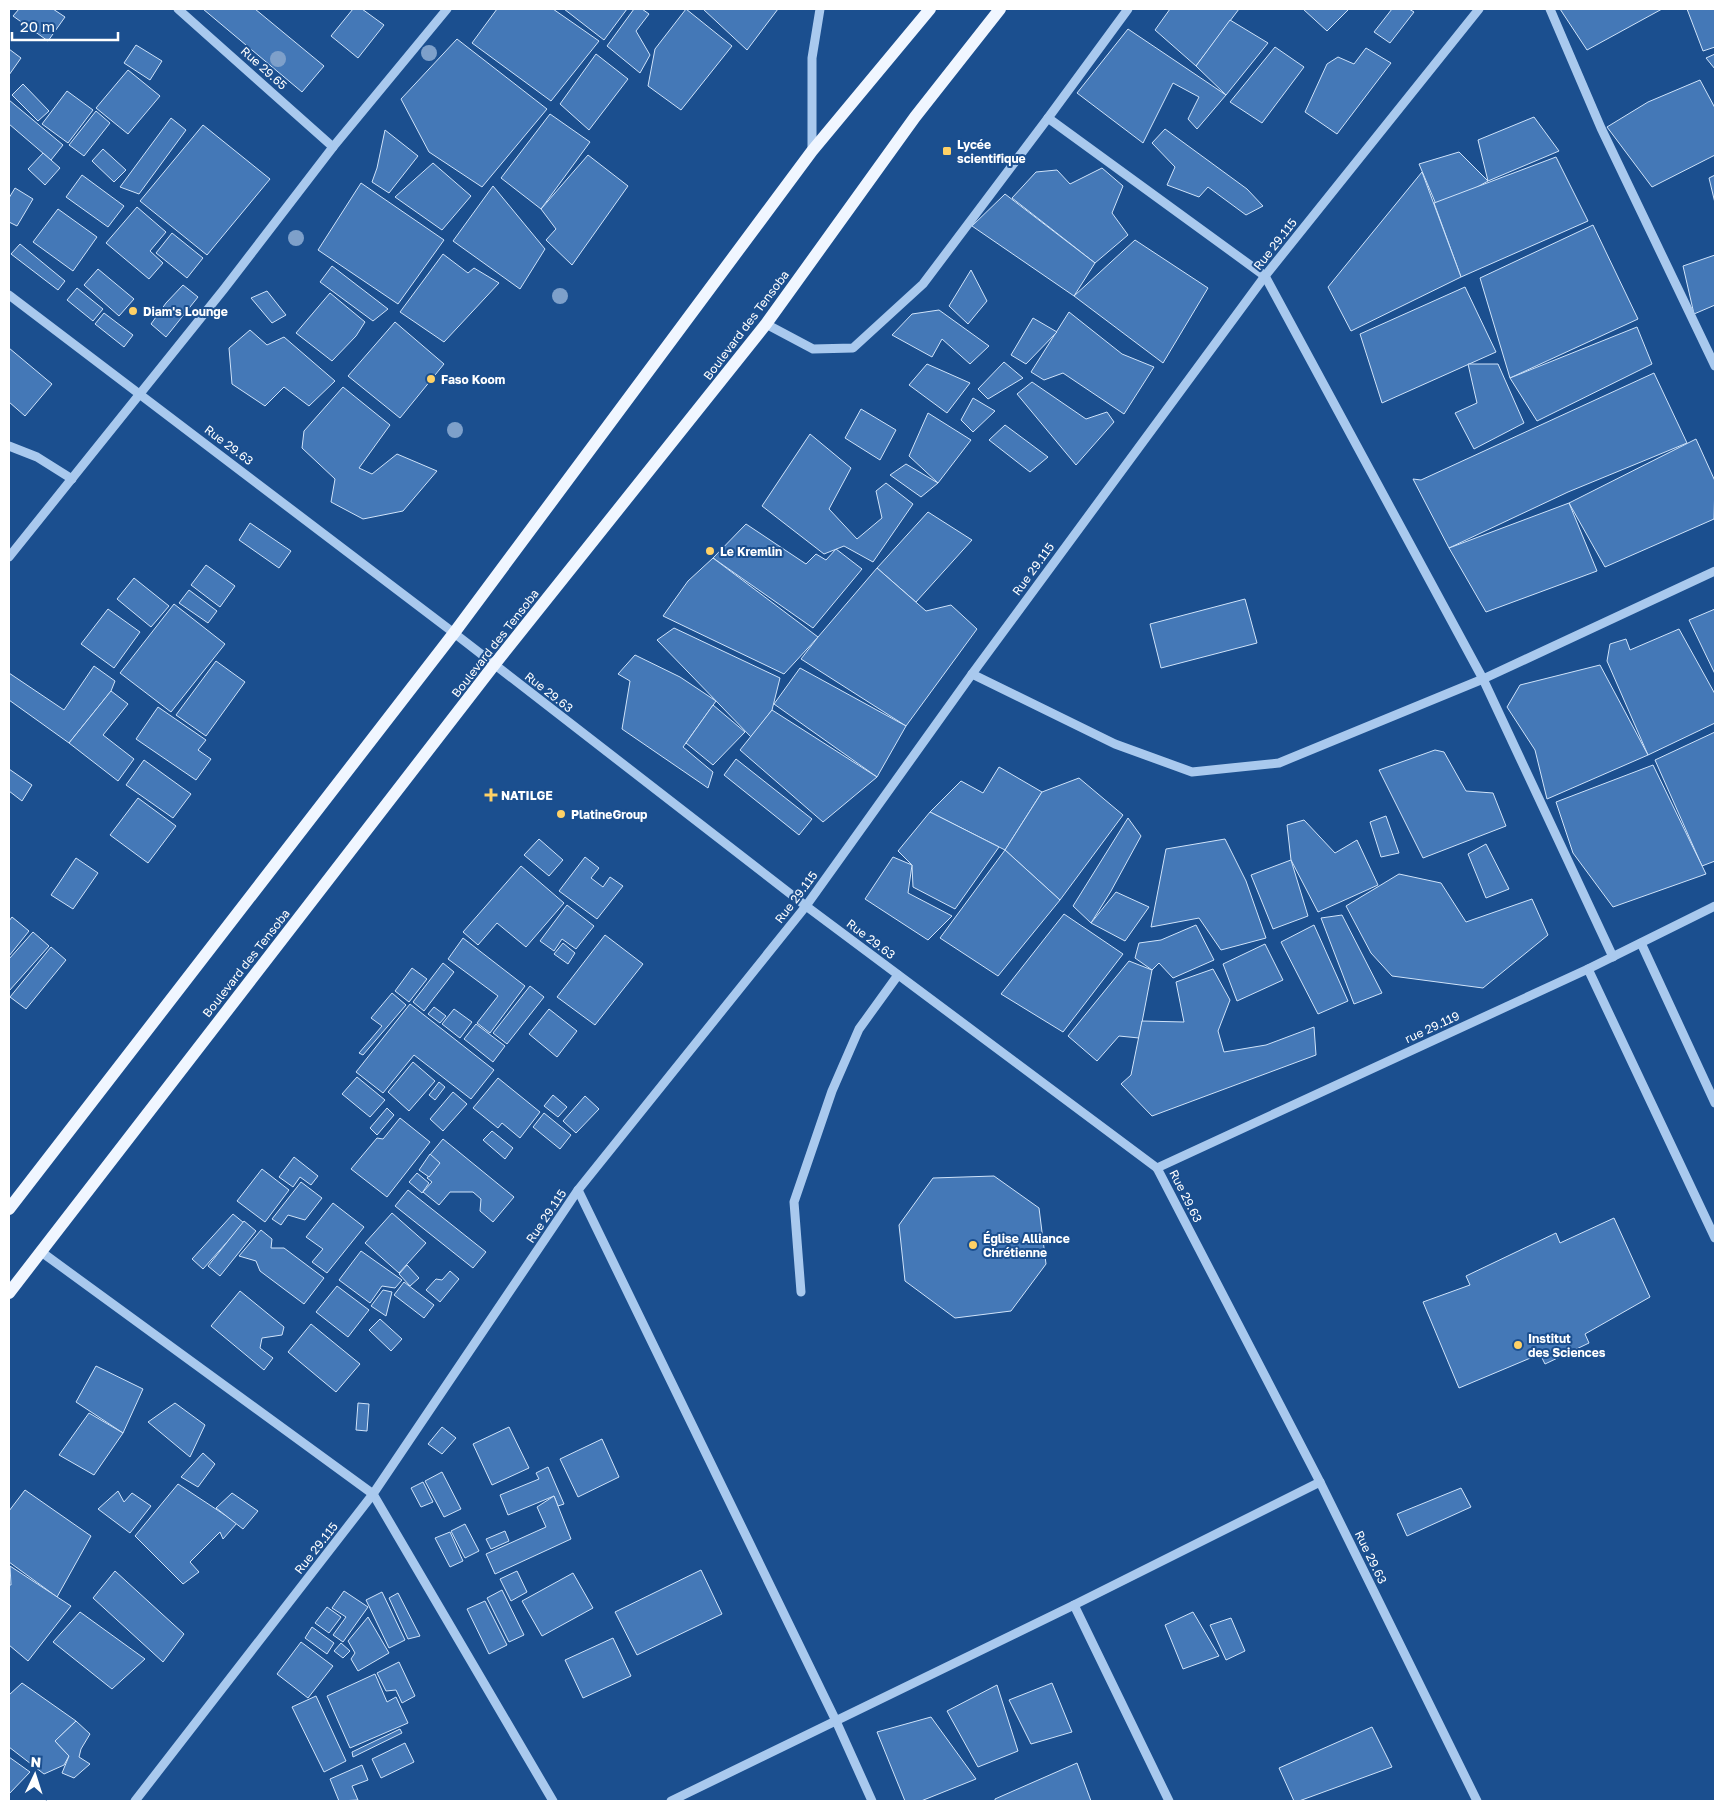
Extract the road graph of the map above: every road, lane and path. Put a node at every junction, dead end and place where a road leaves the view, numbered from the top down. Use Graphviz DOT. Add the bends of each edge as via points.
graph roads {
  1 [pos="178,9"];
  2 [pos="447,9"];
  3 [pos="820,9"];
  4 [pos="930,9"];
  5 [pos="1000,9"];
  6 [pos="1128,9"];
  7 [pos="1479,9"];
  8 [pos="1550,9"];
  9 [pos="1048,118"];
  10 [pos="333,147"];
  11 [pos="812,152"];
  12 [pos="1265,276"];
  13 [pos="9,295"];
  14 [pos="766,324"];
  15 [pos="1715,366"];
  16 [pos="140,393"];
  17 [pos="9,446"];
  18 [pos="72,479"];
  19 [pos="9,557"];
  20 [pos="1715,571"];
  21 [pos="454,633"];
  22 [pos="494,665"];
  23 [pos="972,674"];
  24 [pos="1483,679"];
  25 [pos="806,906"];
  26 [pos="1715,906"];
  27 [pos="1641,943"];
  28 [pos="1613,957"];
  29 [pos="1588,969"];
  30 [pos="898,975"];
  31 [pos="1715,1103"];
  32 [pos="1157,1168"];
  33 [pos="578,1190"];
  34 [pos="9,1209"];
  35 [pos="1715,1238"];
  36 [pos="40,1251"];
  37 [pos="801,1292"];
  38 [pos="9,1293"];
  39 [pos="1320,1482"];
  40 [pos="373,1494"];
  41 [pos="1074,1605"];
  42 [pos="836,1721"];
  43 [pos="140,1799"];
  44 [pos="553,1801"];
  45 [pos="671,1801"];
  46 [pos="872,1801"];
  47 [pos="1169,1801"];
  48 [pos="1477,1801"];
  1 -- 10 [label="street, Rue 29.65"];
  2 -- 10 [label="street"];
  3 -- 11 [label="street" via="812,58"];
  4 -- 11 [label="main road"];
  5 -- 14 [label="main road, Boulevard des Tensoba" via="915,117"];
  6 -- 9 [label="street"];
  7 -- 12 [label="street, Rue 29.115"];
  8 -- 15 [label="street" via="1601,128"];
  9 -- 12 [label="street"];
  9 -- 14 [label="street" via="923,284 853,348 813,349"];
  10 -- 16 [label="street"];
  11 -- 21 [label="main road"];
  12 -- 23 [label="street, Rue 29.115"];
  12 -- 24 [label="street"];
  13 -- 16 [label="street, Rue 29.63"];
  14 -- 22 [label="main road, Boulevard des Tensoba"];
  16 -- 18 [label="street"];
  16 -- 21 [label="street, Rue 29.63"];
  17 -- 18 [label="street"];
  18 -- 19 [label="street"];
  20 -- 24 [label="street"];
  21 -- 22 [label="street, Rue 29.63"];
  21 -- 34 [label="main road"];
  22 -- 25 [label="street, Rue 29.63"];
  22 -- 36 [label="main road, Boulevard des Tensoba"];
  23 -- 24 [label="street" via="1115,744 1192,772 1279,763"];
  23 -- 25 [label="street, Rue 29.115"];
  24 -- 28 [label="street"];
  25 -- 30 [label="street, Rue 29.63"];
  25 -- 33 [label="street, Rue 29.115"];
  26 -- 27 [label="street, rue 29.119"];
  27 -- 28 [label="street, rue 29.119"];
  27 -- 31 [label="street"];
  28 -- 29 [label="street, rue 29.119"];
  29 -- 32 [label="street, rue 29.119"];
  29 -- 35 [label="street"];
  30 -- 32 [label="street, Rue 29.63"];
  30 -- 37 [label="street" via="859,1029 832,1091 794,1202"];
  32 -- 39 [label="street, Rue 29.63"];
  33 -- 40 [label="street, Rue 29.115"];
  33 -- 42 [label="street"];
  36 -- 38 [label="main road, Boulevard des Tensoba"];
  36 -- 40 [label="street"];
  39 -- 41 [label="street"];
  39 -- 48 [label="street, Rue 29.63"];
  40 -- 43 [label="street, Rue 29.115"];
  40 -- 44 [label="street"];
  41 -- 42 [label="street"];
  41 -- 47 [label="street"];
  42 -- 45 [label="street"];
  42 -- 46 [label="street"];
}
